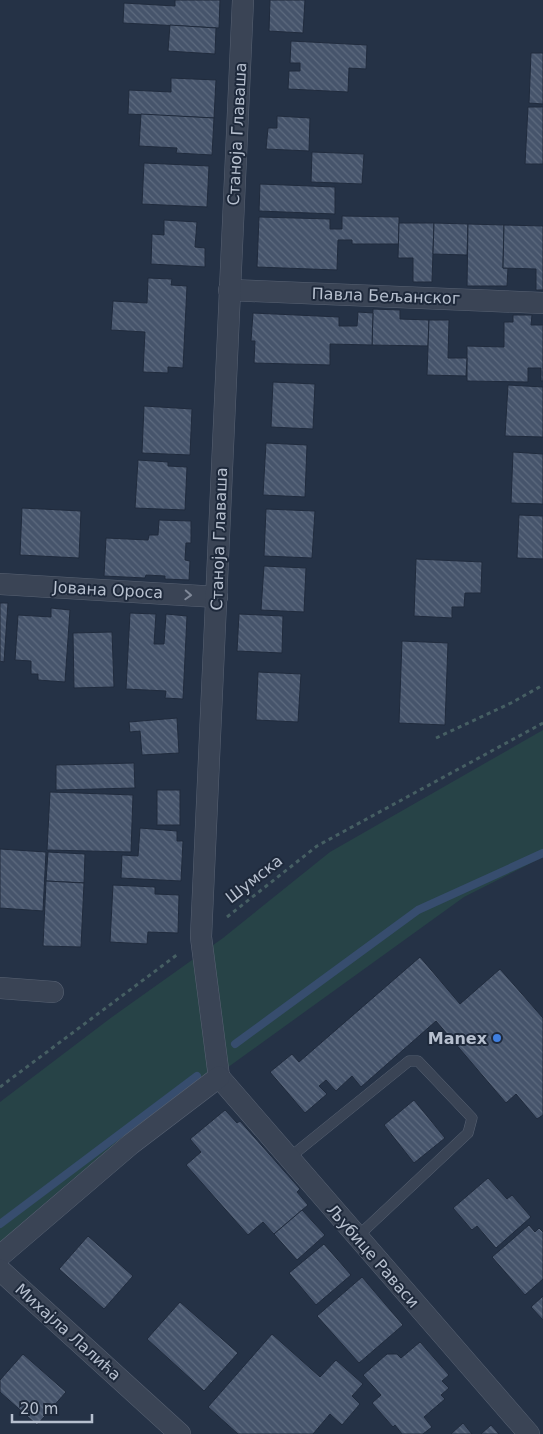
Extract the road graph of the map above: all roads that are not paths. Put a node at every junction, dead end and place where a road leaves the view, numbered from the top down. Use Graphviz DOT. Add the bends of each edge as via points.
graph roads {
  1 [pos="243,0"];
  2 [pos="229,290"];
  3 [pos="543,303"];
  4 [pos="0,584"];
  5 [pos="217,597"];
  6 [pos="0,988"];
  7 [pos="53,992"];
  8 [pos="218,1076"];
  9 [pos="289,1158"];
  10 [pos="358,1237"];
  11 [pos="0,1256"];
  12 [pos="0,1270"];
  13 [pos="180,1434"];
  14 [pos="529,1434"];
  1 -- 2 [label="street, Станоја Главаша"];
  2 -- 3 [label="street, Павла Бељанског"];
  2 -- 5 [label="street, Станоја Главаша"];
  4 -- 5 [label="street, Јована Ороса, one-way"];
  5 -- 8 [label="street, Станоја Главаша" via="200,937"];
  6 -- 7 [label="street"];
  8 -- 9 [label="street, Љубице Раваси"];
  8 -- 11 [label="street" via="131,1144"];
  9 -- 10 [label="street, Љубице Раваси"];
  9 -- 10 [label="lane" via="409,1061 418,1061 472,1118 468,1133"];
  10 -- 14 [label="street, Љубице Раваси"];
  12 -- 13 [label="street, Михајла Лалића"];
}
